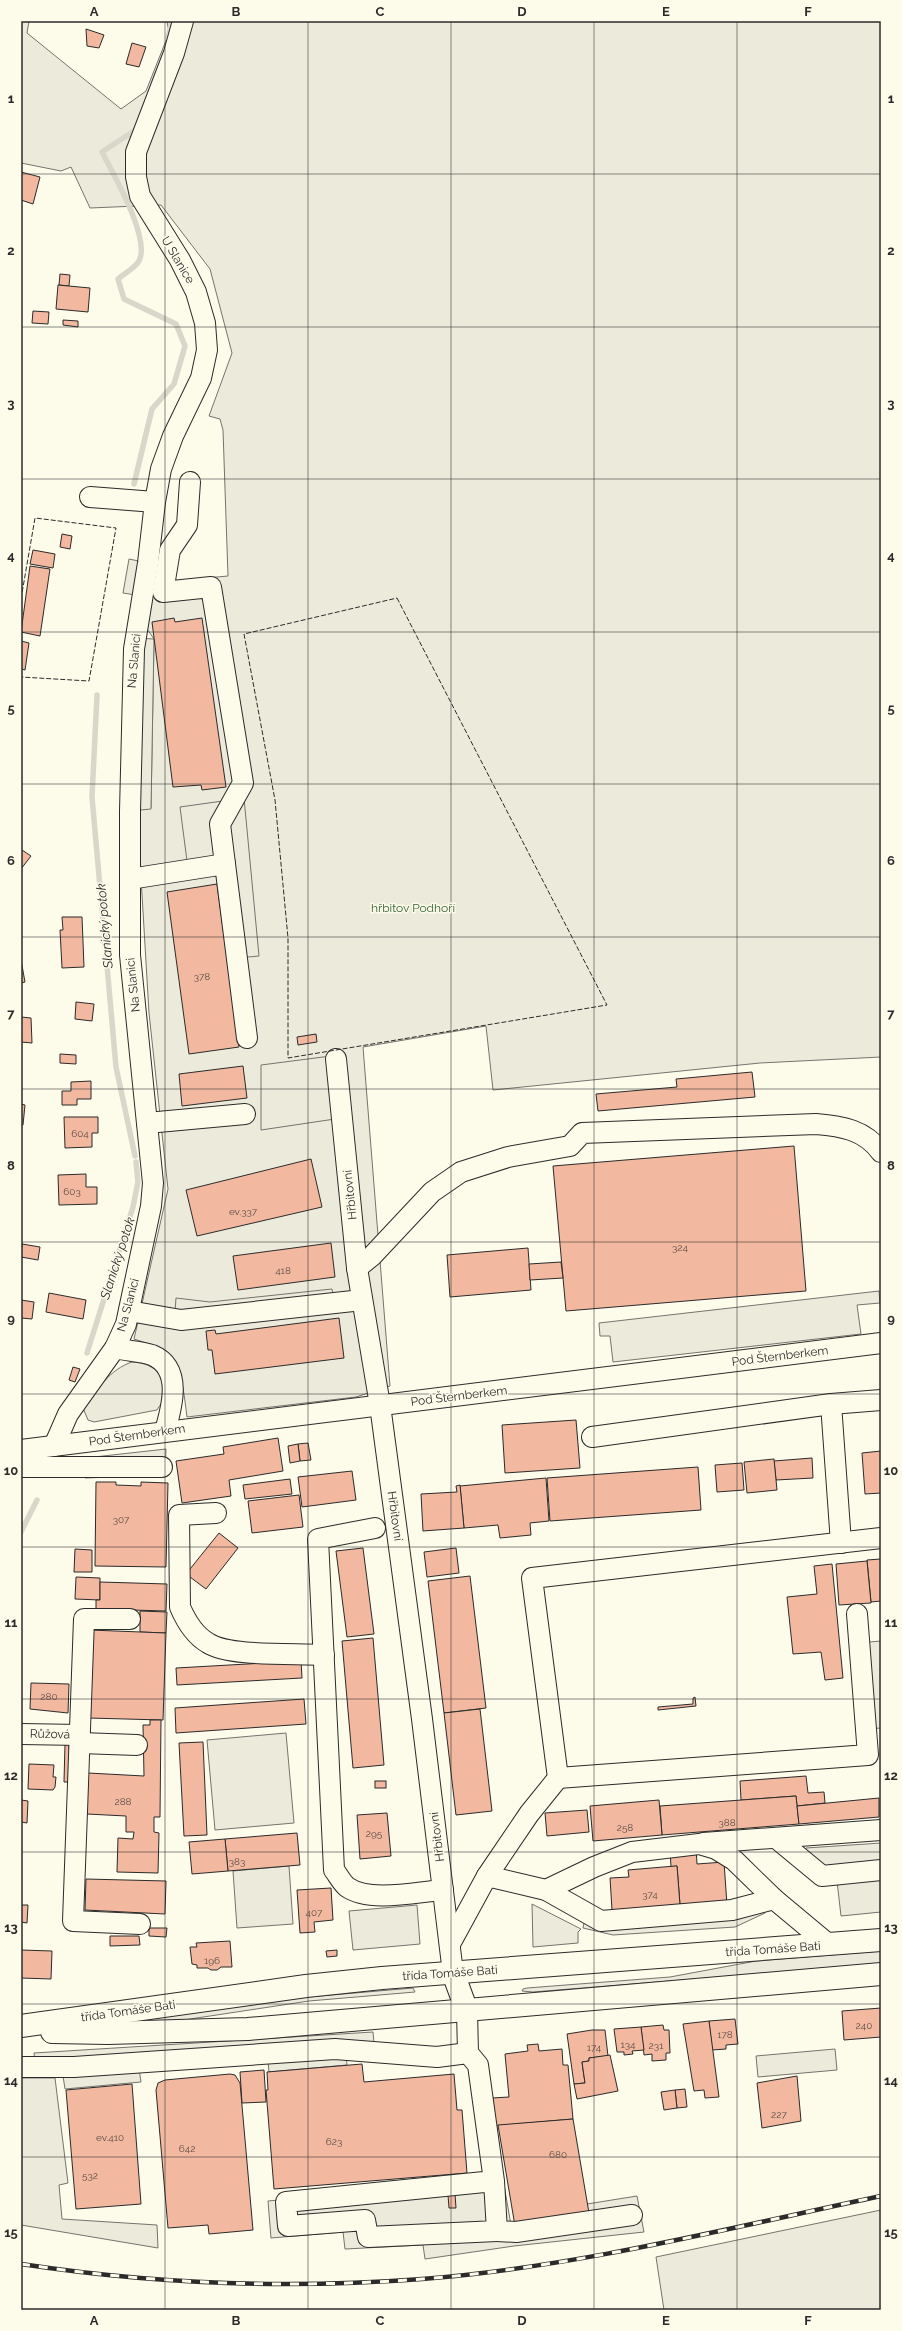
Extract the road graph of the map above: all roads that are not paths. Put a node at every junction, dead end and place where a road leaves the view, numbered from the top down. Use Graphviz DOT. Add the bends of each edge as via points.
graph roads {
  1 [pos="183,21"];
  2 [pos="190,482"];
  3 [pos="90,497"];
  4 [pos="155,502"];
  5 [pos="225,864"];
  6 [pos="130,879"];
  7 [pos="247,1038"];
  8 [pos="336,1059"];
  9 [pos="245,1114"];
  10 [pos="147,1123"];
  11 [pos="881,1152"];
  12 [pos="357,1268"];
  13 [pos="362,1300"];
  14 [pos="129,1310"];
  15 [pos="881,1344"];
  16 [pos="115,1348"];
  17 [pos="881,1400"];
  18 [pos="831,1404"];
  19 [pos="380,1405"];
  20 [pos="165,1430"];
  21 [pos="592,1437"];
  22 [pos="33,1448"];
  23 [pos="21,1467"];
  24 [pos="162,1467"];
  25 [pos="216,1513"];
  26 [pos="375,1528"];
  27 [pos="881,1538"];
  28 [pos="841,1543"];
  29 [pos="857,1614"];
  30 [pos="130,1619"];
  31 [pos="324,1655"];
  32 [pos="21,1734"];
  33 [pos="80,1739"];
  34 [pos="137,1745"];
  35 [pos="558,1778"];
  36 [pos="881,1830"];
  37 [pos="776,1838"];
  38 [pos="699,1844"];
  39 [pos="881,1870"];
  40 [pos="487,1876"];
  41 [pos="443,1890"];
  42 [pos="546,1890"];
  43 [pos="774,1899"];
  44 [pos="140,1924"];
  45 [pos="881,1940"];
  46 [pos="450,1944"];
  47 [pos="828,1944"];
  48 [pos="453,1973"];
  49 [pos="881,1974"];
  50 [pos="467,2011"];
  51 [pos="21,2026"];
  52 [pos="21,2032"];
  53 [pos="468,2053"];
  54 [pos="21,2067"];
  55 [pos="494,2181"];
  56 [pos="632,2215"];
  57 [pos="497,2231"];
  1 -- 4 [label="street, U Slanice" via="134,164 140,196 180,260 196,292 205,323 207,350 201,378 166,454"];
  2 -- 5 [label="street" via="187,525 170,550 163,592 211,587 243,783 220,824"];
  3 -- 4 [label="street"];
  4 -- 6 [label="street, Na Slanici" via="134,649"];
  5 -- 6 [label="street"];
  5 -- 7 [label="street"];
  6 -- 10 [label="street, Na Slanici" via="130,955"];
  8 -- 12 [label="street, Hřbitovní" via="336,1087"];
  9 -- 10 [label="street"];
  10 -- 14 [label="street, Na Slanici" via="154,1183"];
  11 -- 12 [label="street" via="864,1134 840,1126 816,1124 582,1133 570,1146 508,1157 461,1172 432,1192 372,1256"];
  12 -- 13 [label="street, Hřbitovní"];
  13 -- 14 [label="street" via="181,1320"];
  13 -- 19 [label="street, Hřbitovní"];
  14 -- 16 [label="street, Na Slanici" via="126,1324"];
  15 -- 19 [label="street, Pod Šternberkem"];
  16 -- 20 [label="street" via="152,1355 165,1364 174,1391"];
  16 -- 22 [label="street, Na Slanici" via="68,1414"];
  17 -- 18 [label="street"];
  18 -- 21 [label="street"];
  18 -- 28 [label="street"];
  19 -- 20 [label="street, Pod Šternberkem"];
  19 -- 41 [label="street, Hřbitovní"];
  20 -- 22 [label="street, Pod Šternberkem"];
  23 -- 24 [label="street"];
  25 -- 31 [label="street" via="179,1515 180,1607 194,1632 208,1644 226,1650"];
  26 -- 31 [label="street" via="318,1539"];
  27 -- 28 [label="street"];
  28 -- 35 [label="street" via="532,1578"];
  29 -- 35 [label="street" via="868,1756"];
  30 -- 33 [label="street" via="84,1619"];
  31 -- 41 [label="street" via="334,1870 347,1886 363,1894 388,1895"];
  32 -- 33 [label="street, Růžová"];
  33 -- 34 [label="street, Růžová"];
  33 -- 44 [label="street" via="73,1921"];
  35 -- 40 [label="street" via="529,1814"];
  36 -- 37 [label="street"];
  37 -- 38 [label="street"];
  37 -- 39 [label="street" via="822,1876"];
  38 -- 42 [label="street" via="632,1852"];
  38 -- 43 [label="street" via="716,1849 734,1860"];
  40 -- 42 [label="street"];
  40 -- 46 [label="street"];
  41 -- 46 [label="street, Hřbitovní"];
  42 -- 43 [label="street" via="601,1921 732,1910"];
  43 -- 47 [label="street"];
  45 -- 47 [label="main road, třída Tomáše Bati"];
  46 -- 48 [label="street, Hřbitovní"];
  47 -- 48 [label="main road, třída Tomáše Bati"];
  48 -- 50 [label="main road"];
  48 -- 51 [label="main road, třída Tomáše Bati" via="306,1986"];
  49 -- 50 [label="main road, třída Tomáše Bati"];
  50 -- 52 [label="main road, třída Tomáše Bati" via="248,2029 108,2033"];
  50 -- 53 [label="street"];
  53 -- 54 [label="street" via="437,2057 334,2049 74,2067"];
  53 -- 55 [label="street" via="478,2065"];
  55 -- 57 [label="street"];
  55 -- 57 [label="street" via="286,2202 288,2226 364,2220 368,2237"];
  56 -- 57 [label="street" via="516,2232"];
}
